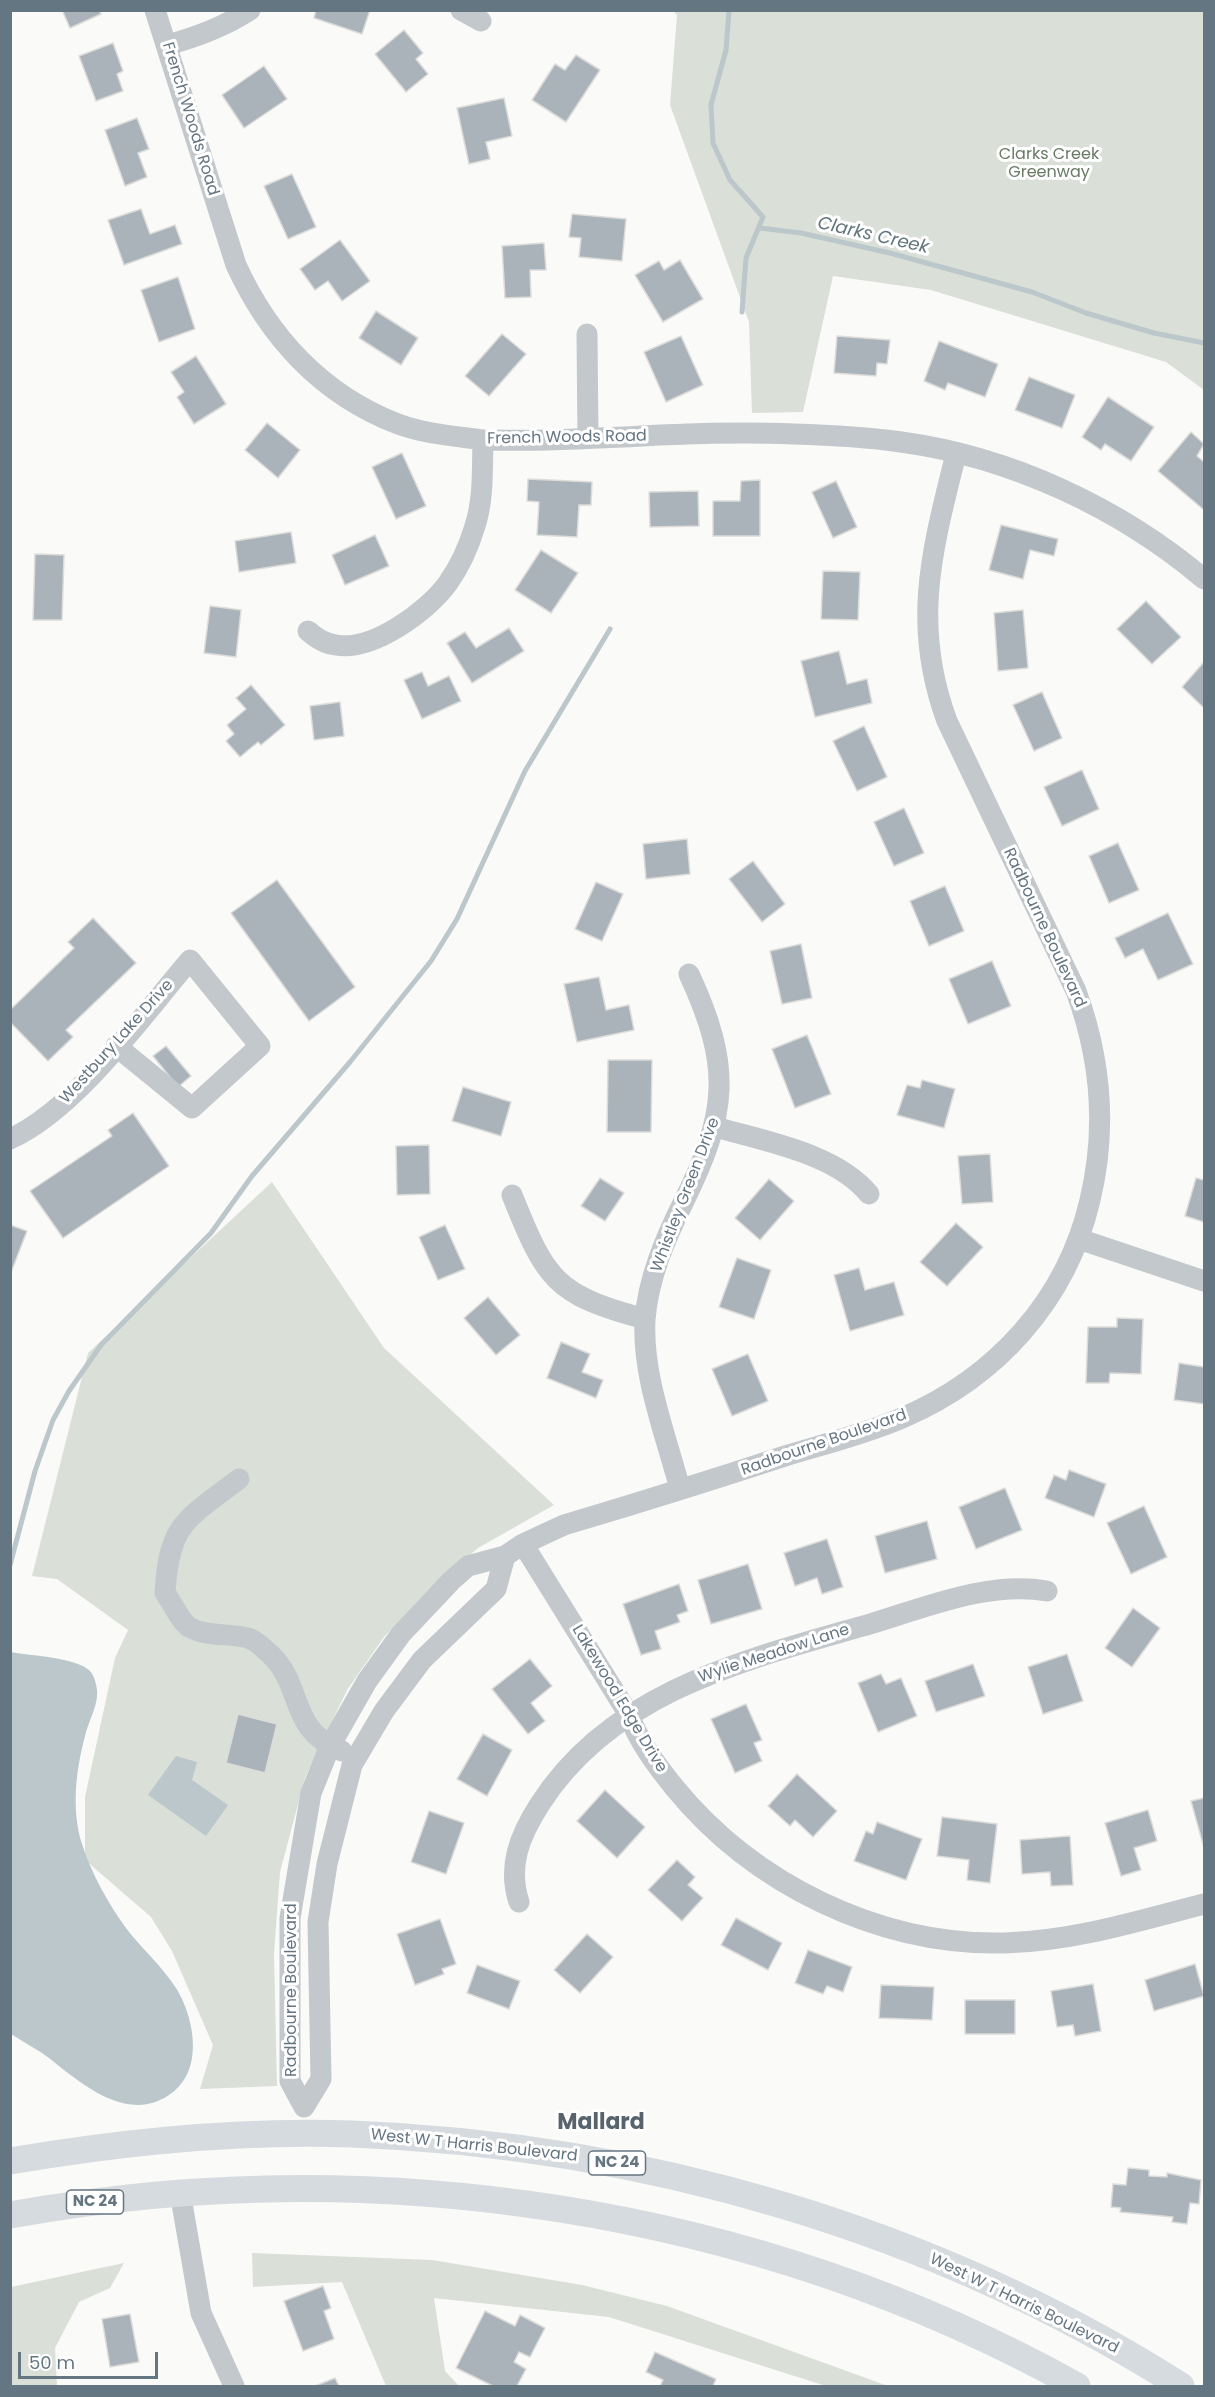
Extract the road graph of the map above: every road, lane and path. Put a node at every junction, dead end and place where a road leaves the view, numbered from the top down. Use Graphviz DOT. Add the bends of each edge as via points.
graph roads {
  1 [pos="155,10"];
  2 [pos="250,10"];
  3 [pos="461,10"];
  4 [pos="481,21"];
  5 [pos="167,45"];
  6 [pos="587,334"];
  7 [pos="588,438"];
  8 [pos="483,440"];
  9 [pos="956,454"];
  10 [pos="1204,579"];
  11 [pos="308,632"];
  12 [pos="688,974"];
  13 [pos="116,1046"];
  14 [pos="716,1127"];
  15 [pos="10,1139"];
  16 [pos="869,1194"];
  17 [pos="512,1196"];
  18 [pos="1079,1239"];
  19 [pos="1204,1281"];
  20 [pos="645,1319"];
  21 [pos="239,1479"];
  22 [pos="680,1489"];
  23 [pos="523,1544"];
  24 [pos="505,1556"];
  25 [pos="1047,1591"];
  26 [pos="629,1715"];
  27 [pos="330,1746"];
  28 [pos="356,1756"];
  29 [pos="519,1902"];
  30 [pos="1204,1904"];
  31 [pos="304,2107"];
  32 [pos="302,2134"];
  33 [pos="121,2145"];
  34 [pos="10,2161"];
  35 [pos="10,2178"];
  36 [pos="180,2192"];
  37 [pos="10,2216"];
  38 [pos="234,2386"];
  39 [pos="1077,2386"];
  40 [pos="1181,2386"];
  1 -- 5 [label="street, French Woods Road"];
  2 -- 5 [label="street" via="230,23"];
  3 -- 4 [label="street"];
  5 -- 8 [label="street, French Woods Road" via="236,265 271,328 316,376 368,411 435,434"];
  6 -- 7 [label="street"];
  7 -- 8 [label="street, French Woods Road"];
  7 -- 9 [label="street, French Woods Road" via="792,434 901,442"];
  8 -- 11 [label="street" via="482,495 476,526 464,556 439,594 417,614 374,639 336,645"];
  9 -- 10 [label="street, French Woods Road" via="1014,470 1067,491 1144,535"];
  9 -- 18 [label="street, Radbourne Boulevard" via="929,572 928,645 947,721 1089,1026 1101,1117 1095,1179"];
  12 -- 14 [label="street, Whistley Green Drive" via="705,1008 717,1054"];
  13 -- 13 [label="street, Westbury Lake Drive" via="190,960 260,1046 192,1107"];
  13 -- 15 [label="street, Westbury Lake Drive" via="46,1118"];
  14 -- 16 [label="street" via="833,1163"];
  14 -- 20 [label="street, Whistley Green Drive" via="658,1260"];
  17 -- 20 [label="street" via="532,1247 561,1284 590,1303"];
  18 -- 19 [label="street"];
  18 -- 22 [label="street, Radbourne Boulevard" via="1063,1276 1032,1323 1005,1351 954,1390 900,1419"];
  20 -- 22 [label="street, Whistley Green Drive" via="649,1369"];
  21 -- 27 [label="street" via="183,1522 172,1544 165,1593 188,1626 250,1638 272,1656 289,1680 312,1734"];
  22 -- 23 [label="street, Radbourne Boulevard" via="564,1525"];
  23 -- 24 [label="street, Radbourne Boulevard"];
  23 -- 26 [label="street, Lakewood Edge Drive"];
  24 -- 27 [label="street, Radbourne Boulevard" via="468,1566 407,1627 367,1681"];
  24 -- 28 [label="street, Radbourne Boulevard" via="496,1589 422,1660"];
  25 -- 26 [label="street, Wylie Meadow Lane" via="1012,1587 977,1593 854,1628 686,1682"];
  26 -- 29 [label="street, Wylie Meadow Lane" via="584,1750 550,1789 531,1819 514,1861"];
  26 -- 30 [label="street, Lakewood Edge Drive" via="659,1769 720,1835 773,1875 813,1899 856,1917 940,1938 1004,1943 1097,1932"];
  27 -- 28 [label="street"];
  27 -- 31 [label="street, Radbourne Boulevard" via="311,1792 290,1918 290,2081"];
  28 -- 31 [label="street, Radbourne Boulevard" via="327,1864 318,1922 321,2079"];
  31 -- 32 [label="street, Radbourne Boulevard"];
  32 -- 33 [label="main road, West W T Harris Boulevard / NC 24"];
  32 -- 40 [label="main road, West W T Harris Boulevard / NC 24" via="391,2136 540,2151 681,2177 805,2211 972,2275 1077,2327"];
  33 -- 34 [label="main road, West W T Harris Boulevard / NC 24"];
  33 -- 35 [label="main road"];
  36 -- 37 [label="main road, NC 24"];
  36 -- 38 [label="street" via="201,2313"];
  36 -- 39 [label="main road, NC 24" via="385,2189 468,2196 650,2225 811,2270 874,2292 1001,2347"];
}
